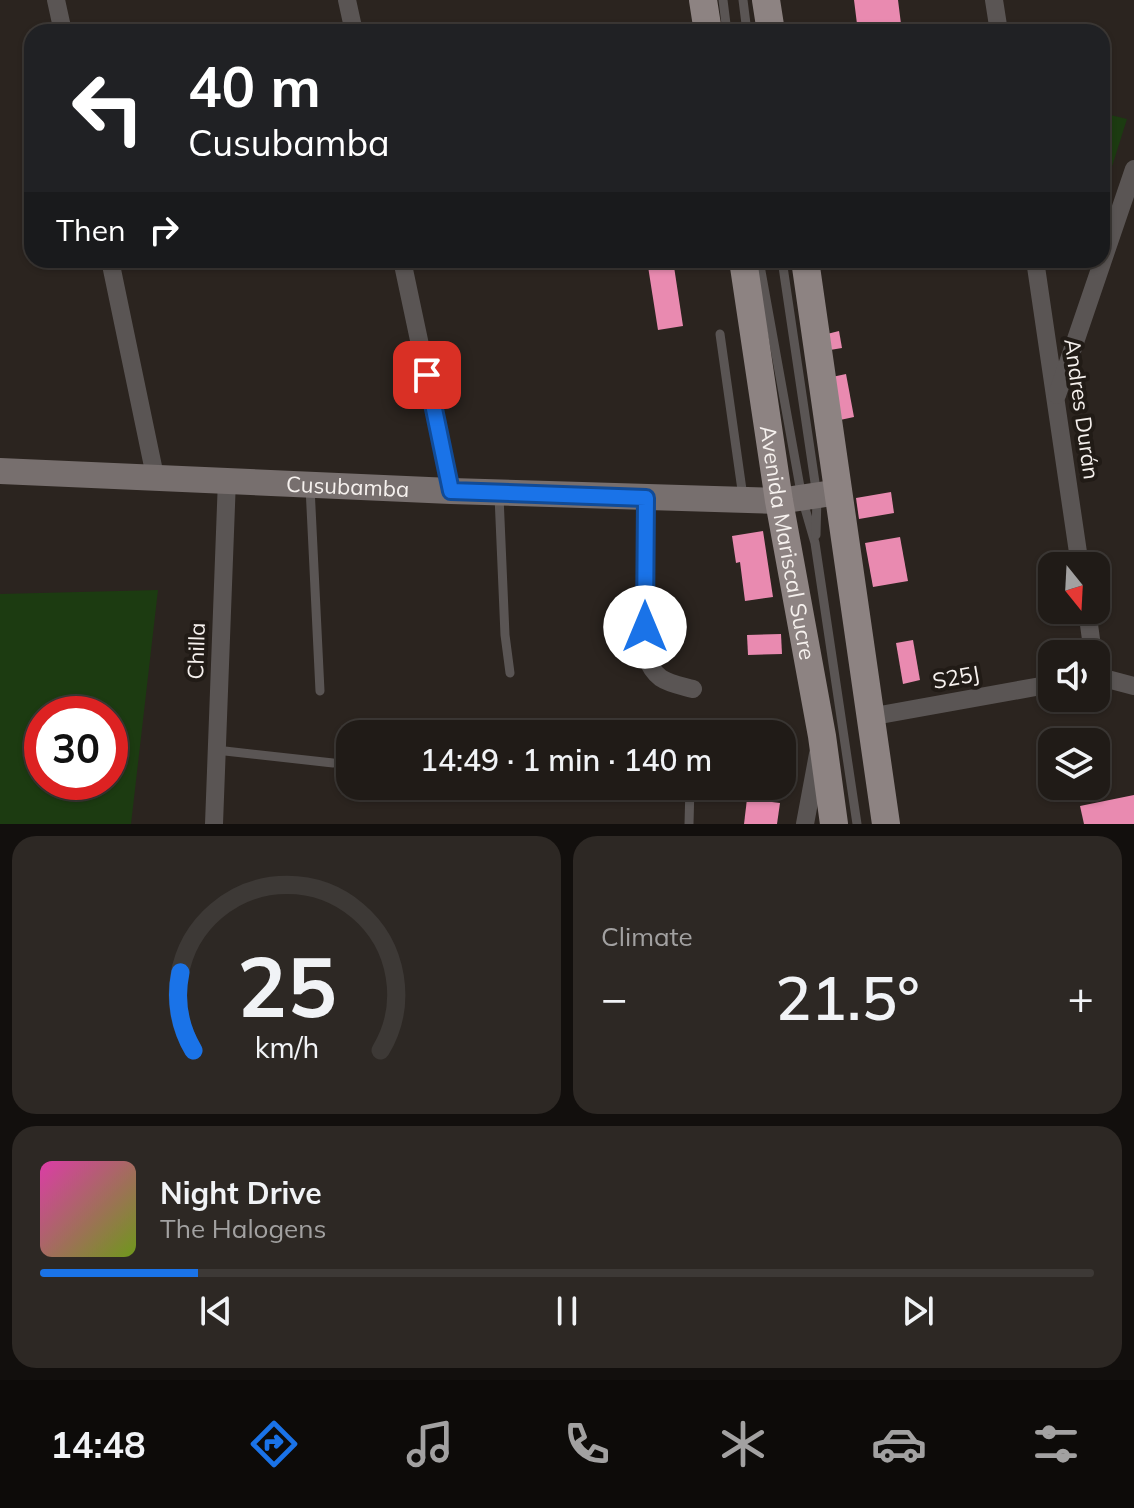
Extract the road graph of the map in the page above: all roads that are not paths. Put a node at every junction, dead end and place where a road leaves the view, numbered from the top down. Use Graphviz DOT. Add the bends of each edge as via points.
graph roads {
  1 [pos="56,0"];
  2 [pos="347,0"];
  3 [pos="703,0"];
  4 [pos="723,0"];
  5 [pos="743,0"];
  6 [pos="766,0"];
  7 [pos="994,0"];
  8 [pos="61,24"];
  9 [pos="352,24"];
  10 [pos="707,24"];
  11 [pos="726,24"];
  12 [pos="746,24"];
  13 [pos="770,24"];
  14 [pos="998,24"];
  15 [pos="1134,169"];
  16 [pos="1110,239"];
  17 [pos="112,268"];
  18 [pos="404,268"];
  19 [pos="745,268"];
  20 [pos="761,268"];
  21 [pos="783,268"];
  22 [pos="805,268"];
  23 [pos="1036,268"];
  24 [pos="1100,268"];
  25 [pos="720,334"];
  26 [pos="1056,398"];
  27 [pos="0,471"];
  28 [pos="155,476"];
  29 [pos="227,479"];
  30 [pos="310,483"];
  31 [pos="451,491"];
  32 [pos="499,493"];
  33 [pos="809,497"];
  34 [pos="646,498"];
  35 [pos="744,500"];
  36 [pos="815,543"];
  37 [pos="1078,552"];
  38 [pos="510,673"];
  39 [pos="1110,680"];
  40 [pos="1134,686"];
  41 [pos="1038,687"];
  42 [pos="693,689"];
  43 [pos="320,691"];
  44 [pos="869,717"];
  45 [pos="822,736"];
  46 [pos="216,750"];
  47 [pos="333,763"];
  48 [pos="690,800"];
  49 [pos="214,824"];
  50 [pos="689,824"];
  51 [pos="805,824"];
  52 [pos="834,824"];
  53 [pos="857,824"];
  54 [pos="886,824"];
  1 -- 8 [label="street"];
  2 -- 9 [label="street"];
  3 -- 10 [label="main road"];
  4 -- 11 [label="lane"];
  5 -- 12 [label="lane"];
  6 -- 13 [label="main road"];
  7 -- 14 [label="street"];
  15 -- 16 [label="street"];
  17 -- 28 [label="street"];
  18 -- 31 [label="street"];
  19 -- 33 [label="main road, Avenida Mariscal Sucre"];
  20 -- 33 [label="lane"];
  21 -- 33 [label="lane"];
  22 -- 33 [label="main road, Avenida Mariscal Sucre"];
  23 -- 26 [label="street, Andres Durán"];
  24 -- 26 [label="street"];
  25 -- 35 [label="lane"];
  26 -- 37 [label="street, Andres Durán"];
  27 -- 28 [label="street, Cusubamba"];
  28 -- 29 [label="street, Cusubamba"];
  29 -- 30 [label="street, Cusubamba"];
  29 -- 46 [label="street, Chilla"];
  30 -- 31 [label="street, Cusubamba"];
  30 -- 43 [label="lane"];
  31 -- 32 [label="street, Cusubamba"];
  32 -- 34 [label="street, Cusubamba"];
  32 -- 38 [label="lane"];
  33 -- 35 [label="street, Cusubamba"];
  33 -- 36 [label="lane"];
  33 -- 36 [label="lane"];
  33 -- 44 [label="main road, Avenida Mariscal Sucre"];
  33 -- 45 [label="main road, Avenida Mariscal Sucre"];
  34 -- 35 [label="street, Cusubamba"];
  34 -- 42 [label="street" via="645,654 662,680"];
  36 -- 53 [label="lane"];
  39 -- 40 [label="street"];
  41 -- 44 [label="street, S25J"];
  44 -- 54 [label="main road, Avenida Mariscal Sucre"];
  45 -- 51 [label="street"];
  45 -- 52 [label="main road, Avenida Mariscal Sucre"];
  46 -- 47 [label="lane"];
  46 -- 49 [label="street, Chilla"];
  48 -- 50 [label="lane"];
}
